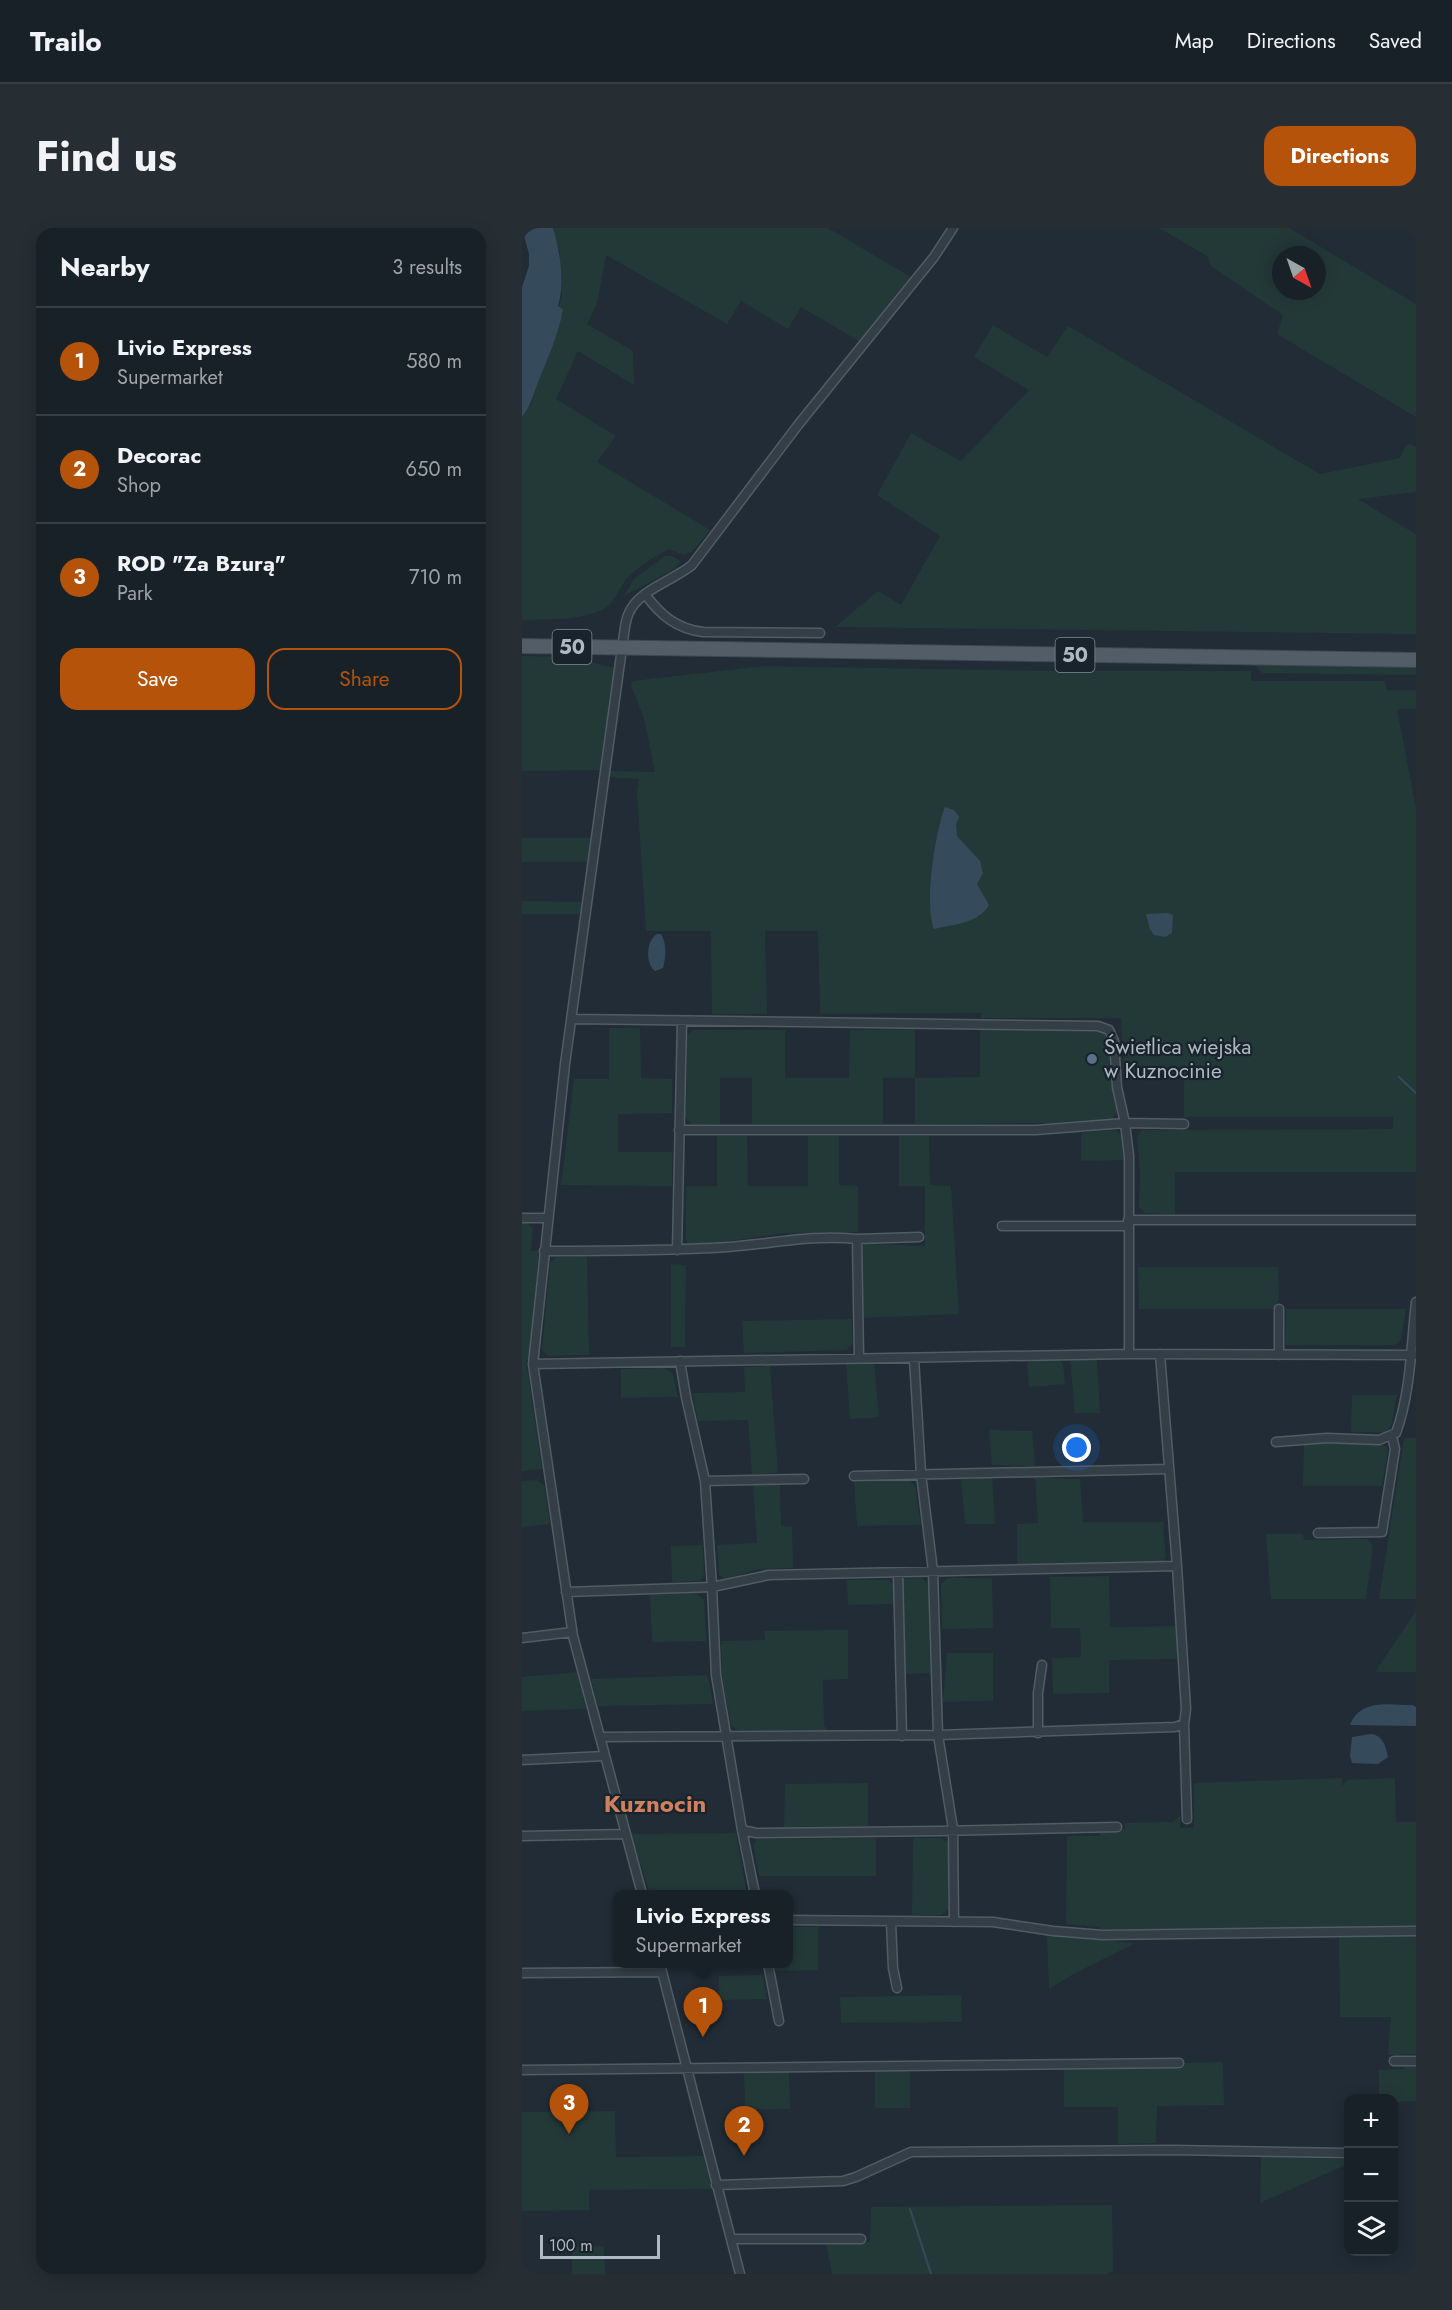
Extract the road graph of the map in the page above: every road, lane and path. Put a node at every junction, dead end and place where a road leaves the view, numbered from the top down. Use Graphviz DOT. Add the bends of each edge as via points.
graph roads {
  1 [pos="953,228"];
  2 [pos="645,594"];
  3 [pos="820,633"];
  4 [pos="522,646"];
  5 [pos="622,648"];
  6 [pos="1416,660"];
  7 [pos="572,1019"];
  8 [pos="682,1021"];
  9 [pos="1125,1124"];
  10 [pos="1184,1124"];
  11 [pos="679,1130"];
  12 [pos="522,1218"];
  13 [pos="548,1218"];
  14 [pos="1416,1220"];
  15 [pos="1128,1223"];
  16 [pos="1002,1226"];
  17 [pos="919,1237"];
  18 [pos="857,1239"];
  19 [pos="677,1250"];
  20 [pos="544,1251"];
  21 [pos="1416,1302"];
  22 [pos="1280,1309"];
  23 [pos="1129,1354"];
  24 [pos="1160,1354"];
  25 [pos="1278,1355"];
  26 [pos="1413,1355"];
  27 [pos="859,1357"];
  28 [pos="914,1358"];
  29 [pos="680,1361"];
  30 [pos="533,1364"];
  31 [pos="1392,1436"];
  32 [pos="1276,1442"];
  33 [pos="1169,1469"];
  34 [pos="921,1474"];
  35 [pos="854,1476"];
  36 [pos="804,1479"];
  37 [pos="705,1481"];
  38 [pos="1318,1533"];
  39 [pos="1177,1566"];
  40 [pos="933,1571"];
  41 [pos="898,1573"];
  42 [pos="712,1587"];
  43 [pos="566,1593"];
  44 [pos="572,1632"];
  45 [pos="522,1638"];
  46 [pos="1042,1665"];
  47 [pos="1184,1724"];
  48 [pos="1038,1733"];
  49 [pos="938,1735"];
  50 [pos="726,1736"];
  51 [pos="902,1736"];
  52 [pos="600,1737"];
  53 [pos="605,1756"];
  54 [pos="522,1760"];
  55 [pos="1187,1819"];
  56 [pos="1118,1827"];
  57 [pos="953,1829"];
  58 [pos="742,1830"];
  59 [pos="626,1834"];
  60 [pos="522,1836"];
  61 [pos="641,1890"];
  62 [pos="754,1890"];
  63 [pos="793,1920"];
  64 [pos="891,1922"];
  65 [pos="954,1922"];
  66 [pos="1416,1931"];
  67 [pos="661,1968"];
  68 [pos="769,1968"];
  69 [pos="522,1973"];
  70 [pos="897,1988"];
  71 [pos="779,2021"];
  72 [pos="1394,2061"];
  73 [pos="1416,2061"];
  74 [pos="1179,2063"];
  75 [pos="687,2068"];
  76 [pos="522,2070"];
  77 [pos="1344,2153"];
  78 [pos="716,2185"];
  79 [pos="731,2239"];
  80 [pos="861,2239"];
  81 [pos="740,2274"];
  1 -- 2 [label="street" via="692,564"];
  2 -- 3 [label="street" via="662,614 689,630"];
  2 -- 5 [label="street" via="628,615"];
  4 -- 5 [label="main road, 50"];
  5 -- 6 [label="main road, 50"];
  5 -- 7 [label="street"];
  7 -- 8 [label="street"];
  7 -- 13 [label="street"];
  8 -- 9 [label="street" via="1098,1026 1109,1030 1114,1041 1117,1087"];
  8 -- 11 [label="street"];
  9 -- 10 [label="street"];
  9 -- 11 [label="street" via="1036,1130"];
  9 -- 15 [label="street" via="1129,1156"];
  11 -- 19 [label="street"];
  12 -- 13 [label="street"];
  13 -- 20 [label="street"];
  14 -- 15 [label="street"];
  15 -- 16 [label="street"];
  15 -- 23 [label="street"];
  17 -- 18 [label="street"];
  18 -- 19 [label="street" via="792,1239"];
  18 -- 27 [label="street"];
  19 -- 20 [label="street"];
  20 -- 30 [label="street"];
  21 -- 26 [label="street"];
  22 -- 25 [label="street"];
  23 -- 24 [label="street"];
  23 -- 28 [label="street"];
  24 -- 25 [label="street"];
  24 -- 33 [label="street"];
  25 -- 26 [label="street"];
  26 -- 31 [label="street" via="1401,1421"];
  27 -- 28 [label="street"];
  27 -- 29 [label="street"];
  28 -- 34 [label="street"];
  29 -- 30 [label="street"];
  29 -- 37 [label="street"];
  30 -- 43 [label="street"];
  31 -- 32 [label="street" via="1379,1440 1327,1438"];
  31 -- 38 [label="street" via="1395,1449 1382,1532"];
  33 -- 34 [label="street"];
  33 -- 39 [label="street"];
  34 -- 35 [label="street"];
  34 -- 40 [label="street"];
  36 -- 37 [label="street"];
  37 -- 42 [label="street"];
  39 -- 40 [label="street"];
  39 -- 47 [label="street"];
  40 -- 41 [label="street"];
  40 -- 49 [label="street"];
  41 -- 42 [label="street" via="769,1575"];
  41 -- 51 [label="street"];
  42 -- 43 [label="street"];
  42 -- 50 [label="street" via="716,1675"];
  43 -- 44 [label="street"];
  44 -- 45 [label="street"];
  44 -- 52 [label="street"];
  46 -- 48 [label="street"];
  47 -- 48 [label="street"];
  47 -- 55 [label="street"];
  48 -- 49 [label="street"];
  49 -- 51 [label="street"];
  49 -- 57 [label="street"];
  50 -- 51 [label="street"];
  50 -- 52 [label="street"];
  50 -- 58 [label="street"];
  52 -- 53 [label="street"];
  53 -- 54 [label="street"];
  53 -- 59 [label="street"];
  56 -- 57 [label="street"];
  57 -- 58 [label="street" via="756,1833"];
  57 -- 65 [label="street"];
  58 -- 62 [label="street"];
  59 -- 60 [label="street"];
  59 -- 61 [label="street"];
  63 -- 64 [label="street"];
  64 -- 65 [label="street"];
  64 -- 70 [label="street"];
  65 -- 66 [label="street" via="1010,1923 1103,1935"];
  67 -- 69 [label="street"];
  67 -- 75 [label="street"];
  68 -- 71 [label="street"];
  72 -- 73 [label="street"];
  74 -- 75 [label="street"];
  75 -- 76 [label="street"];
  75 -- 78 [label="street"];
  77 -- 78 [label="street" via="910,2152 843,2181"];
  78 -- 79 [label="street"];
  79 -- 80 [label="street"];
  79 -- 81 [label="street"];
}
